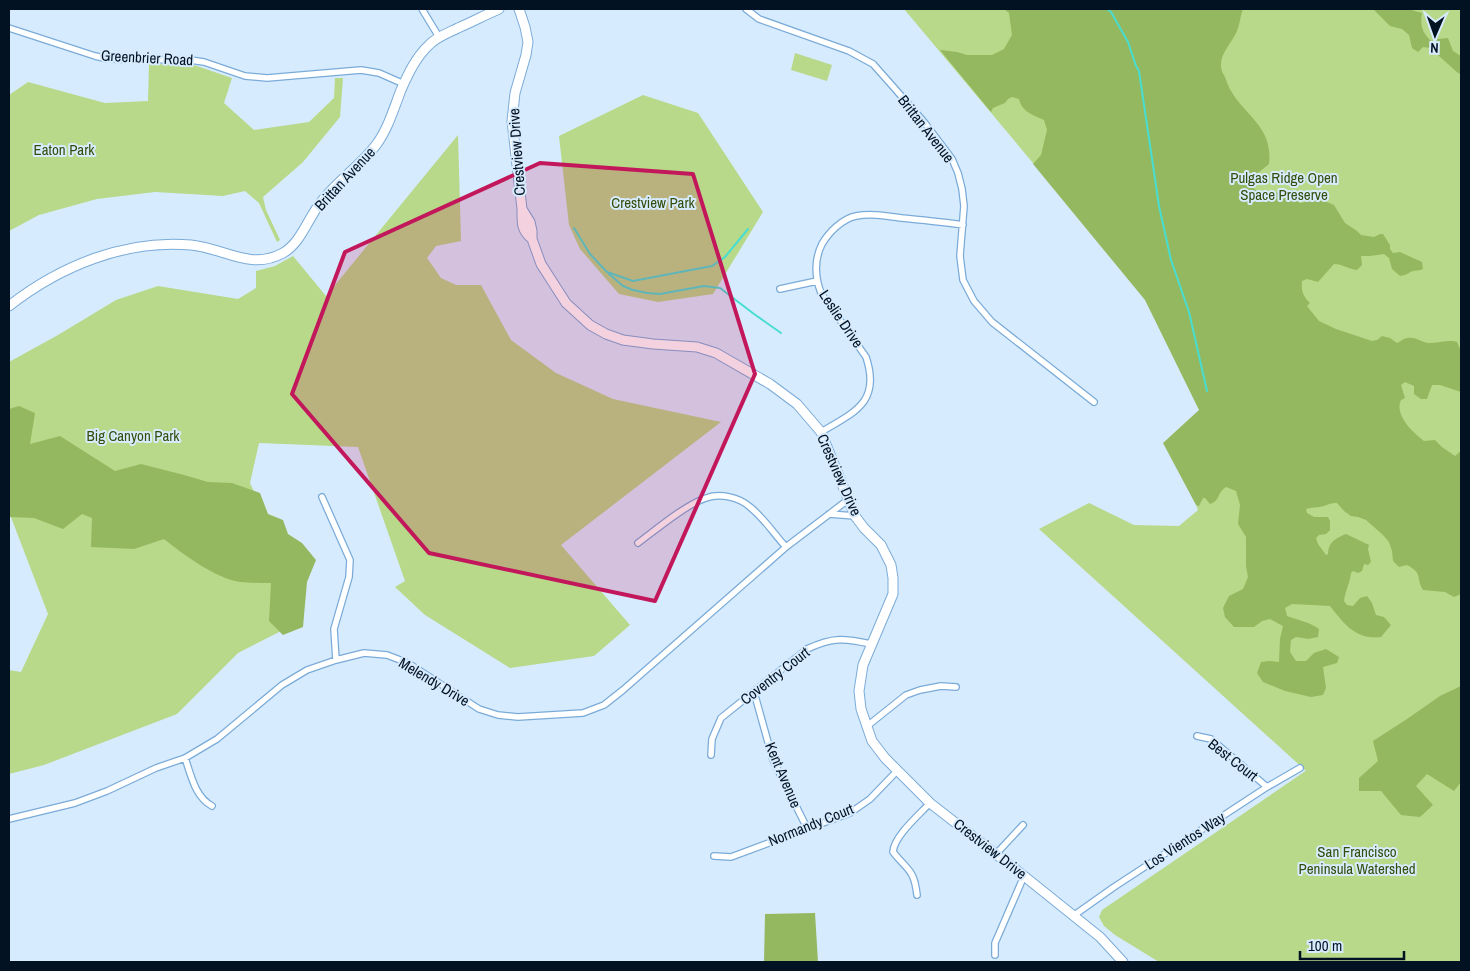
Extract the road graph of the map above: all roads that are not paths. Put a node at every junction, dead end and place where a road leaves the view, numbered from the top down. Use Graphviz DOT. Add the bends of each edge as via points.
graph roads {
  1 [pos="422,9"];
  2 [pos="499,9"];
  3 [pos="519,9"];
  4 [pos="746,9"];
  5 [pos="9,28"];
  6 [pos="439,37"];
  7 [pos="404,84"];
  8 [pos="963,225"];
  9 [pos="817,281"];
  10 [pos="780,289"];
  11 [pos="9,306"];
  12 [pos="1094,402"];
  13 [pos="821,432"];
  14 [pos="322,497"];
  15 [pos="849,499"];
  16 [pos="829,514"];
  17 [pos="855,516"];
  18 [pos="638,543"];
  19 [pos="786,547"];
  20 [pos="871,644"];
  21 [pos="336,660"];
  22 [pos="956,688"];
  23 [pos="754,692"];
  24 [pos="866,727"];
  25 [pos="1197,736"];
  26 [pos="711,755"];
  27 [pos="185,758"];
  28 [pos="1300,768"];
  29 [pos="897,771"];
  30 [pos="1267,787"];
  31 [pos="930,803"];
  32 [pos="212,806"];
  33 [pos="9,819"];
  34 [pos="1023,825"];
  35 [pos="807,828"];
  36 [pos="996,854"];
  37 [pos="714,856"];
  38 [pos="1024,876"];
  39 [pos="917,895"];
  40 [pos="1073,916"];
  41 [pos="995,955"];
  42 [pos="1123,962"];
  1 -- 6 [label="street"];
  2 -- 6 [label="street, Brittan Avenue"];
  3 -- 13 [label="street, Crestview Drive" via="528,42 515,93 512,121 522,223 541,264 566,303 590,325 622,340 697,347 716,353 770,384 797,404"];
  4 -- 8 [label="street, Brittan Avenue" via="759,19 849,51 873,64 952,159 962,189"];
  5 -- 7 [label="street, Greenbrier Road" via="108,59 190,60 245,76 267,78 361,70 379,73"];
  6 -- 7 [label="street, Brittan Avenue" via="422,54"];
  7 -- 11 [label="street, Brittan Avenue" via="376,144 327,194 298,239 283,253 256,261 199,246 140,247 65,270 40,283"];
  8 -- 9 [label="street, Leslie Drive" via="875,215 856,216 841,223 826,237 819,251"];
  8 -- 12 [label="street, Brittan Avenue" via="960,256 963,280 974,301 992,322"];
  9 -- 10 [label="street"];
  9 -- 13 [label="street, Leslie Drive" via="821,292 866,357 871,380 864,402 849,416"];
  13 -- 15 [label="street, Crestview Drive"];
  14 -- 21 [label="street" via="350,560 349,577 334,629"];
  15 -- 16 [label="street, Melendy Drive"];
  15 -- 17 [label="street, Crestview Drive"];
  16 -- 17 [label="street"];
  16 -- 19 [label="street, Melendy Drive"];
  17 -- 20 [label="street, Crestview Drive" via="881,545 893,578 892,594"];
  18 -- 19 [label="street" via="693,504 708,497 726,496 750,506"];
  19 -- 21 [label="street, Melendy Drive" via="623,690 604,705 583,713 498,715 479,709 408,663 387,655 364,653"];
  20 -- 23 [label="street, Coventry Court" via="849,639 823,642 807,649"];
  20 -- 24 [label="street, Crestview Drive" via="859,690"];
  21 -- 27 [label="street, Melendy Drive" via="307,670 282,685 218,739"];
  22 -- 24 [label="street" via="940,686 906,695"];
  23 -- 26 [label="street, Coventry Court" via="721,718 712,739"];
  23 -- 35 [label="street, Kent Avenue" via="773,760"];
  24 -- 29 [label="street, Crestview Drive" via="872,741"];
  25 -- 30 [label="street, Best Court" via="1211,739"];
  27 -- 32 [label="street" via="197,791"];
  27 -- 33 [label="street, Melendy Drive" via="75,803"];
  28 -- 30 [label="street, Los Vientos Way"];
  29 -- 31 [label="street, Crestview Drive"];
  29 -- 35 [label="street, Normandy Court" via="850,813"];
  30 -- 40 [label="street, Los Vientos Way"];
  31 -- 36 [label="street, Crestview Drive"];
  31 -- 39 [label="street" via="899,837 893,852 912,872"];
  34 -- 36 [label="street"];
  35 -- 37 [label="street, Normandy Court" via="731,857"];
  36 -- 38 [label="street, Crestview Drive"];
  38 -- 40 [label="street, Crestview Drive"];
  38 -- 41 [label="street" via="995,943"];
  40 -- 42 [label="street, Crestview Drive" via="1100,937"];
}
